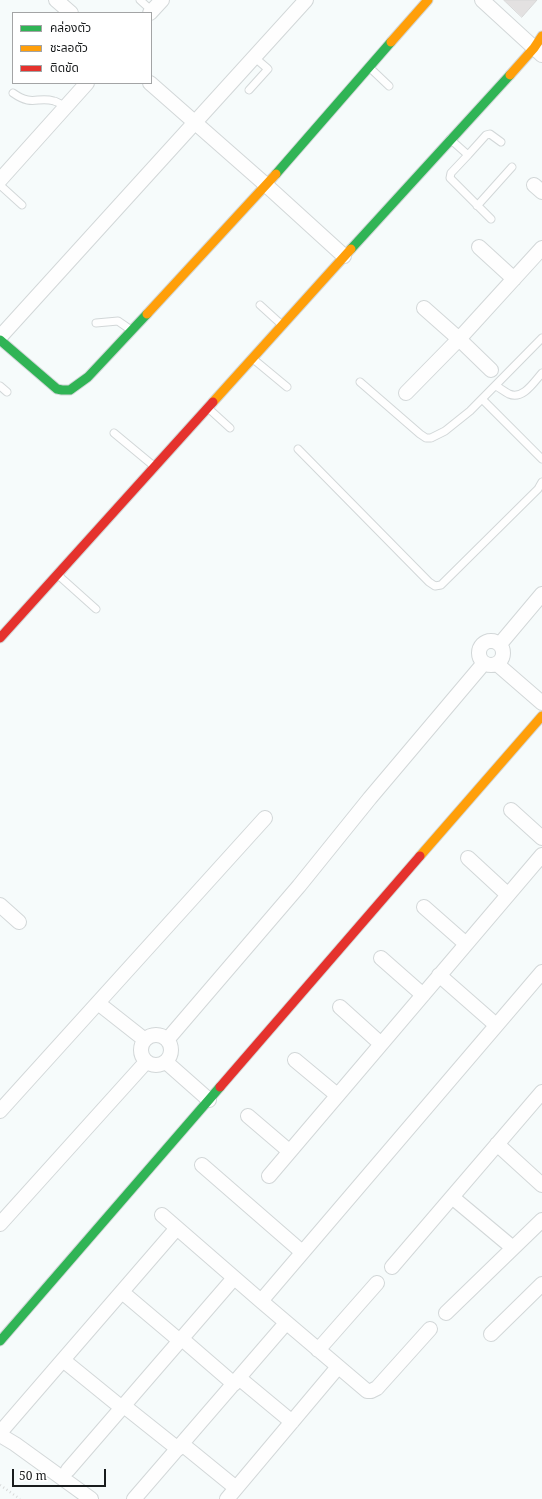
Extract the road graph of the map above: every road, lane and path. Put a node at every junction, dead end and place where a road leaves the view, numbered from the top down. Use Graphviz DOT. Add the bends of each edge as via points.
graph roads {
  1 [pos="56,0"];
  2 [pos="140,0"];
  3 [pos="162,0"];
  4 [pos="306,0"];
  5 [pos="428,0"];
  6 [pos="482,0"];
  7 [pos="70,12"];
  8 [pos="151,12"];
  9 [pos="540,46"];
  10 [pos="254,57"];
  11 [pos="369,67"];
  12 [pos="86,84"];
  13 [pos="151,84"];
  14 [pos="389,86"];
  15 [pos="249,90"];
  16 [pos="13,93"];
  17 [pos="66,107"];
  18 [pos="194,122"];
  19 [pos="450,139"];
  20 [pos="501,142"];
  21 [pos="468,155"];
  22 [pos="512,167"];
  23 [pos="0,180"];
  24 [pos="0,185"];
  25 [pos="266,185"];
  26 [pos="22,205"];
  27 [pos="478,206"];
  28 [pos="491,219"];
  29 [pos="478,247"];
  30 [pos="542,248"];
  31 [pos="344,256"];
  32 [pos="514,279"];
  33 [pos="260,305"];
  34 [pos="424,308"];
  35 [pos="96,324"];
  36 [pos="282,325"];
  37 [pos="131,330"];
  38 [pos="0,339"];
  39 [pos="459,339"];
  40 [pos="541,341"];
  41 [pos="252,358"];
  42 [pos="491,370"];
  43 [pos="542,373"];
  44 [pos="360,382"];
  45 [pos="0,386"];
  46 [pos="496,386"];
  47 [pos="287,387"];
  48 [pos="7,392"];
  49 [pos="406,393"];
  50 [pos="482,399"];
  51 [pos="208,408"];
  52 [pos="230,428"];
  53 [pos="114,433"];
  54 [pos="298,448"];
  55 [pos="542,459"];
  56 [pos="155,467"];
  57 [pos="542,482"];
  58 [pos="58,574"];
  59 [pos="542,594"];
  60 [pos="96,609"];
  61 [pos="0,638"];
  62 [pos="500,644"];
  63 [pos="491,664"];
  64 [pos="542,703"];
  65 [pos="542,716"];
  66 [pos="511,810"];
  67 [pos="265,818"];
  68 [pos="542,838"];
  69 [pos="542,854"];
  70 [pos="468,858"];
  71 [pos="508,894"];
  72 [pos="0,905"];
  73 [pos="424,907"];
  74 [pos="19,922"];
  75 [pos="466,944"];
  76 [pos="381,958"];
  77 [pos="542,972"];
  78 [pos="439,975"];
  79 [pos="423,995"];
  80 [pos="98,1003"];
  81 [pos="340,1007"];
  82 [pos="496,1025"];
  83 [pos="145,1040"];
  84 [pos="168,1040"];
  85 [pos="381,1044"];
  86 [pos="295,1060"];
  87 [pos="146,1062"];
  88 [pos="166,1062"];
  89 [pos="542,1092"];
  90 [pos="337,1096"];
  91 [pos="209,1100"];
  92 [pos="0,1111"];
  93 [pos="248,1116"];
  94 [pos="497,1144"];
  95 [pos="289,1151"];
  96 [pos="202,1165"];
  97 [pos="269,1176"];
  98 [pos="542,1185"];
  99 [pos="452,1197"];
  100 [pos="162,1215"];
  101 [pos="542,1220"];
  102 [pos="0,1224"];
  103 [pos="177,1228"];
  104 [pos="513,1248"];
  105 [pos="302,1252"];
  106 [pos="392,1267"];
  107 [pos="234,1278"];
  108 [pos="377,1283"];
  109 [pos="542,1284"];
  110 [pos="122,1292"];
  111 [pos="261,1301"];
  112 [pos="446,1313"];
  113 [pos="286,1323"];
  114 [pos="430,1329"];
  115 [pos="491,1334"];
  116 [pos="181,1340"];
  117 [pos="0,1341"];
  118 [pos="318,1350"];
  119 [pos="63,1360"];
  120 [pos="338,1367"];
  121 [pos="236,1381"];
  122 [pos="123,1407"];
  123 [pos="292,1422"];
  124 [pos="2,1432"];
  125 [pos="180,1447"];
  126 [pos="68,1470"];
  127 [pos="0,1485"];
  128 [pos="231,1494"];
  129 [pos="20,1499"];
  130 [pos="91,1499"];
  131 [pos="134,1499"];
  1 -- 7 [label="street"];
  2 -- 8 [label="lane"];
  3 -- 8 [label="street"];
  4 -- 10 [label="street"];
  5 -- 11 [label="street"];
  6 -- 9 [label="street"];
  9 -- 19 [label="street"];
  10 -- 15 [label="lane" via="268,69"];
  10 -- 18 [label="street"];
  11 -- 14 [label="lane"];
  11 -- 25 [label="street"];
  12 -- 17 [label="street"];
  13 -- 18 [label="street"];
  16 -- 17 [label="lane" via="28,101 52,100"];
  17 -- 23 [label="street"];
  18 -- 25 [label="street"];
  18 -- 38 [label="street"];
  19 -- 21 [label="lane"];
  19 -- 31 [label="street"];
  20 -- 21 [label="lane" via="490,134"];
  21 -- 27 [label="lane" via="450,173 450,178"];
  22 -- 27 [label="lane"];
  24 -- 26 [label="lane"];
  25 -- 31 [label="street"];
  25 -- 37 [label="street"];
  27 -- 28 [label="lane"];
  29 -- 32 [label="street"];
  30 -- 32 [label="street"];
  31 -- 36 [label="street"];
  32 -- 39 [label="street"];
  33 -- 36 [label="lane"];
  34 -- 39 [label="street"];
  35 -- 37 [label="lane" via="118,321"];
  36 -- 41 [label="street"];
  37 -- 38 [label="street" via="88,377 73,389 64,392 52,386"];
  39 -- 42 [label="street"];
  39 -- 49 [label="street"];
  40 -- 46 [label="lane"];
  41 -- 47 [label="lane"];
  41 -- 51 [label="street"];
  43 -- 46 [label="lane" via="523,394 510,394"];
  44 -- 50 [label="lane" via="426,438 445,431"];
  45 -- 48 [label="lane"];
  46 -- 50 [label="lane"];
  50 -- 55 [label="lane"];
  51 -- 52 [label="lane"];
  51 -- 56 [label="street"];
  53 -- 56 [label="lane"];
  54 -- 57 [label="lane" via="435,586 441,585 538,489"];
  56 -- 58 [label="street"];
  58 -- 60 [label="lane"];
  58 -- 61 [label="street"];
  59 -- 62 [label="street"];
  62 -- 63 [label="street" via="504,653 502,660"];
  62 -- 63 [label="street" via="492,640 481,645 480,658"];
  63 -- 64 [label="street"];
  63 -- 84 [label="street" via="370,798 300,886"];
  65 -- 91 [label="street"];
  66 -- 68 [label="street"];
  67 -- 80 [label="street"];
  69 -- 71 [label="street"];
  70 -- 71 [label="street"];
  71 -- 75 [label="street"];
  72 -- 74 [label="street"];
  73 -- 75 [label="street"];
  75 -- 78 [label="street"];
  76 -- 79 [label="street"];
  77 -- 82 [label="street"];
  78 -- 79 [label="street"];
  78 -- 82 [label="street"];
  79 -- 85 [label="street"];
  80 -- 83 [label="street"];
  80 -- 92 [label="street"];
  81 -- 85 [label="street"];
  82 -- 105 [label="street"];
  83 -- 84 [label="street" via="154,1035"];
  83 -- 87 [label="street" via="141,1054"];
  84 -- 88 [label="street" via="171,1055"];
  85 -- 90 [label="street"];
  86 -- 90 [label="street"];
  87 -- 88 [label="street" via="155,1066"];
  87 -- 102 [label="street"];
  88 -- 91 [label="street"];
  89 -- 94 [label="street"];
  90 -- 95 [label="street"];
  91 -- 117 [label="street"];
  93 -- 95 [label="street"];
  94 -- 98 [label="street"];
  94 -- 99 [label="street"];
  95 -- 97 [label="street"];
  96 -- 105 [label="street"];
  99 -- 104 [label="street"];
  99 -- 106 [label="street"];
  100 -- 103 [label="street"];
  101 -- 104 [label="street"];
  103 -- 107 [label="street"];
  103 -- 110 [label="street"];
  104 -- 112 [label="street"];
  105 -- 111 [label="street"];
  107 -- 111 [label="street"];
  107 -- 116 [label="street"];
  108 -- 118 [label="street"];
  109 -- 115 [label="street"];
  110 -- 116 [label="street"];
  110 -- 119 [label="street"];
  111 -- 113 [label="street"];
  113 -- 118 [label="street"];
  113 -- 121 [label="street"];
  114 -- 120 [label="street" via="377,1388 371,1391 367,1391"];
  116 -- 121 [label="street"];
  116 -- 122 [label="street"];
  118 -- 120 [label="street"];
  119 -- 122 [label="street"];
  119 -- 124 [label="street"];
  120 -- 123 [label="street"];
  121 -- 123 [label="street"];
  121 -- 125 [label="street"];
  122 -- 125 [label="street"];
  122 -- 126 [label="street"];
  123 -- 128 [label="street"];
  124 -- 130 [label="street"];
  125 -- 128 [label="street"];
  125 -- 131 [label="street"];
  127 -- 129 [label="path"];
}
